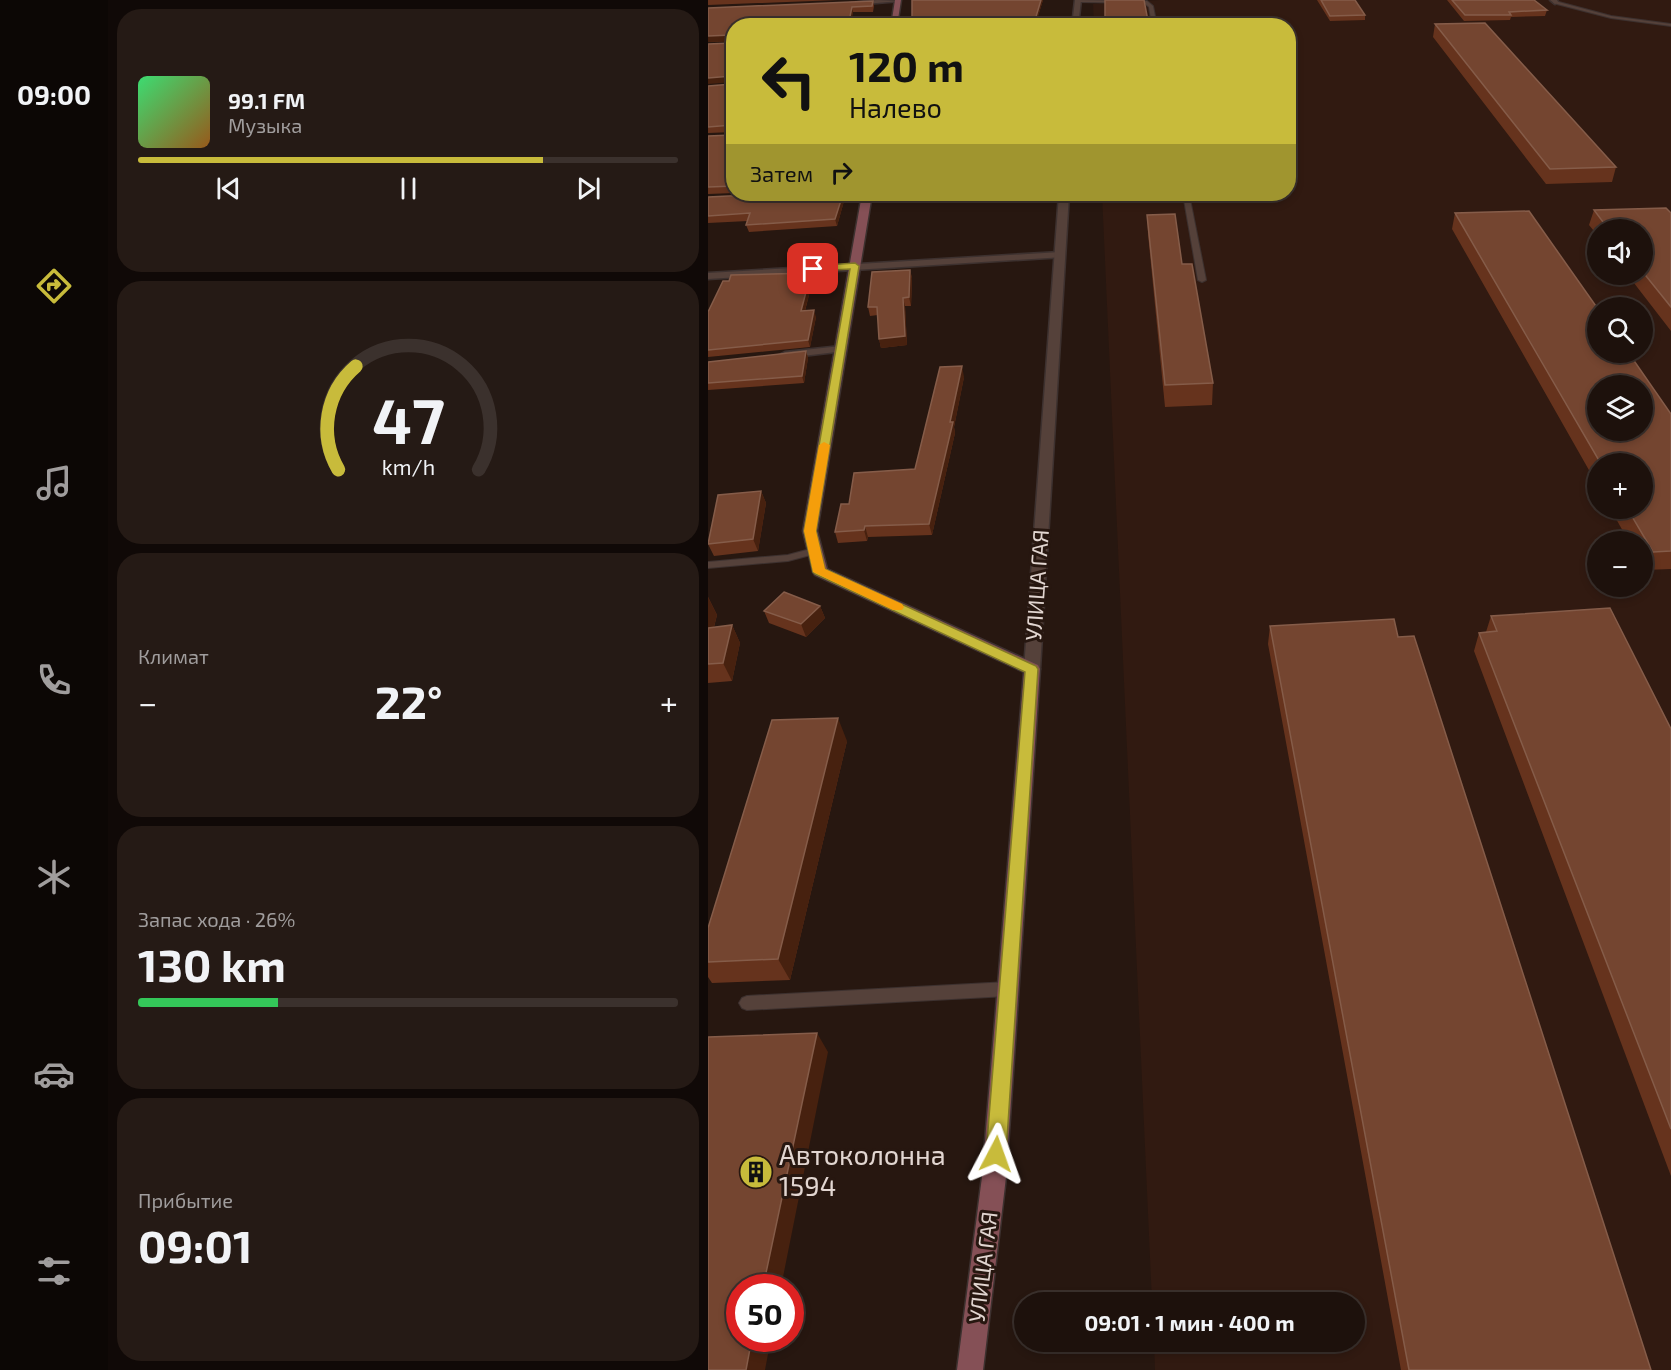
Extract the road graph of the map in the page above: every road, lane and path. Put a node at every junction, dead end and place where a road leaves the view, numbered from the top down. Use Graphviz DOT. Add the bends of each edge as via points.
graph roads {
  1 [pos="898,0"];
  2 [pos="1078,0"];
  3 [pos="1139,0"];
  4 [pos="1554,1"];
  5 [pos="850,3"];
  6 [pos="895,18"];
  7 [pos="1077,18"];
  8 [pos="1153,18"];
  9 [pos="1671,25"];
  10 [pos="866,201"];
  11 [pos="1064,201"];
  12 [pos="1187,201"];
  13 [pos="1060,255"];
  14 [pos="855,266"];
  15 [pos="708,276"];
  16 [pos="1202,280"];
  17 [pos="841,349"];
  18 [pos="774,356"];
  19 [pos="814,550"];
  20 [pos="708,565"];
  21 [pos="1032,669"];
  22 [pos="1008,989"];
  23 [pos="747,1003"];
  24 [pos="970,1370"];
  1 -- 5 [label="street"];
  1 -- 6 [label="main road"];
  2 -- 3 [label="lane"];
  2 -- 7 [label="street"];
  3 -- 8 [label="lane" via="1150,4"];
  4 -- 9 [label="lane" via="1611,16"];
  10 -- 14 [label="main road"];
  11 -- 13 [label="street, УЛИЦА ГАЯ"];
  12 -- 16 [label="lane"];
  13 -- 14 [label="street"];
  13 -- 21 [label="street, УЛИЦА ГАЯ"];
  14 -- 15 [label="street"];
  14 -- 17 [label="main road"];
  17 -- 18 [label="street"];
  17 -- 19 [label="main road" via="810,531"];
  19 -- 20 [label="lane" via="788,558"];
  19 -- 21 [label="main road" via="819,572"];
  21 -- 22 [label="main road, УЛИЦА ГАЯ"];
  22 -- 23 [label="lane"];
  22 -- 24 [label="main road, УЛИЦА ГАЯ" via="994,1177"];
}
